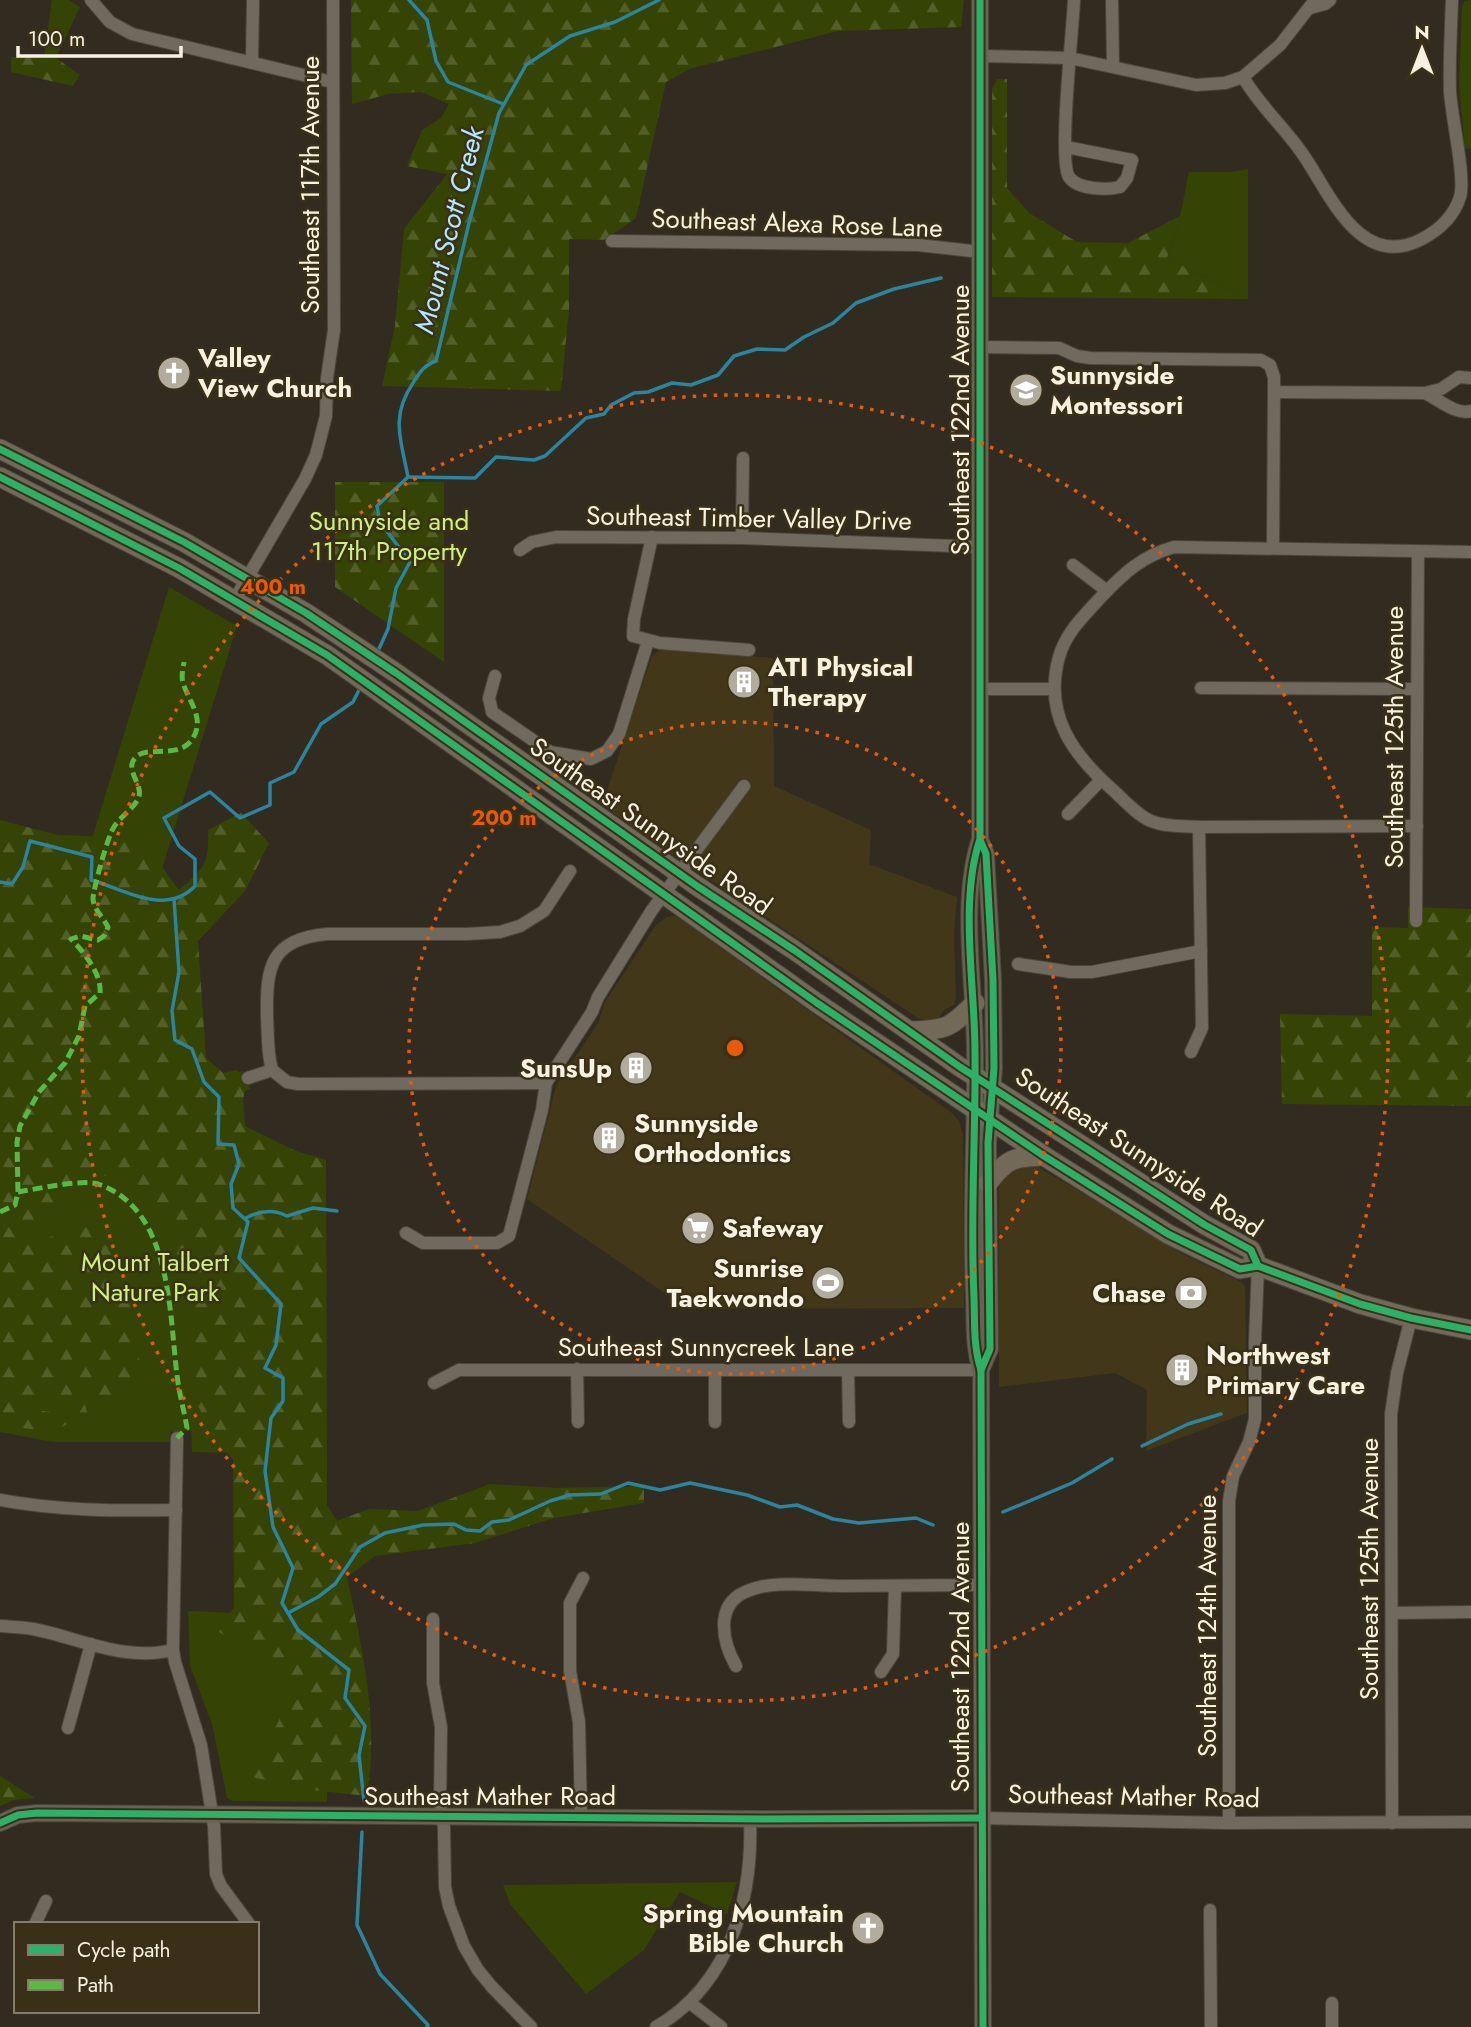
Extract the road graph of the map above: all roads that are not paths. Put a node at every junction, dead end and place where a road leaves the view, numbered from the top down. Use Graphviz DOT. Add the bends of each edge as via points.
graph roads {
  1 [pos="91,0"];
  2 [pos="253,0"];
  3 [pos="333,0"];
  4 [pos="979,0"];
  5 [pos="1074,0"];
  6 [pos="1112,0"];
  7 [pos="1331,0"];
  8 [pos="1452,0"];
  9 [pos="1309,3"];
  10 [pos="980,56"];
  11 [pos="1070,58"];
  12 [pos="252,61"];
  13 [pos="1113,66"];
  14 [pos="1243,77"];
  15 [pos="332,82"];
  16 [pos="1066,147"];
  17 [pos="612,241"];
  18 [pos="981,253"];
  19 [pos="981,347"];
  20 [pos="1471,378"];
  21 [pos="1274,392"];
  22 [pos="1425,393"];
  23 [pos="1471,411"];
  24 [pos="0,449"];
  25 [pos="743,458"];
  26 [pos="0,477"];
  27 [pos="652,537"];
  28 [pos="741,538"];
  29 [pos="981,547"];
  30 [pos="1273,547"];
  31 [pos="520,550"];
  32 [pos="1418,552"];
  33 [pos="1471,552"];
  34 [pos="1073,565"];
  35 [pos="247,578"];
  36 [pos="1107,591"];
  37 [pos="235,599"];
  38 [pos="648,641"];
  39 [pos="748,650"];
  40 [pos="495,676"];
  41 [pos="1200,688"];
  42 [pos="981,689"];
  43 [pos="1054,689"];
  44 [pos="1417,689"];
  45 [pos="1101,780"];
  46 [pos="744,786"];
  47 [pos="1068,814"];
  48 [pos="1417,826"];
  49 [pos="1199,827"];
  50 [pos="980,839"];
  51 [pos="570,871"];
  52 [pos="679,874"];
  53 [pos="664,894"];
  54 [pos="1416,921"];
  55 [pos="1201,951"];
  56 [pos="1018,964"];
  57 [pos="975,1003"];
  58 [pos="911,1031"];
  59 [pos="1191,1052"];
  60 [pos="271,1070"];
  61 [pos="975,1077"];
  62 [pos="248,1078"];
  63 [pos="546,1083"];
  64 [pos="992,1088"];
  65 [pos="982,1114"];
  66 [pos="1044,1156"];
  67 [pos="988,1183"];
  68 [pos="1205,1225"];
  69 [pos="406,1233"];
  70 [pos="1168,1234"];
  71 [pos="972,1254"];
  72 [pos="1258,1266"];
  73 [pos="989,1303"];
  74 [pos="1410,1318"];
  75 [pos="1471,1330"];
  76 [pos="577,1369"];
  77 [pos="715,1370"];
  78 [pos="848,1370"];
  79 [pos="981,1370"];
  80 [pos="435,1382"];
  81 [pos="578,1422"];
  82 [pos="715,1422"];
  83 [pos="849,1422"];
  84 [pos="177,1438"];
  85 [pos="0,1500"];
  86 [pos="176,1510"];
  87 [pos="583,1578"];
  88 [pos="980,1585"];
  89 [pos="895,1586"];
  90 [pos="1471,1612"];
  91 [pos="1392,1613"];
  92 [pos="433,1619"];
  93 [pos="0,1626"];
  94 [pos="91,1644"];
  95 [pos="173,1650"];
  96 [pos="736,1666"];
  97 [pos="881,1672"];
  98 [pos="68,1728"];
  99 [pos="212,1816"];
  100 [pos="442,1817"];
  101 [pos="581,1817"];
  102 [pos="981,1818"];
  103 [pos="750,1819"];
  104 [pos="1471,1822"];
  105 [pos="1229,1823"];
  106 [pos="1392,1823"];
  107 [pos="0,1824"];
  108 [pos="46,1901"];
  109 [pos="1210,1910"];
  110 [pos="36,1922"];
  111 [pos="248,1922"];
  112 [pos="689,2002"];
  113 [pos="1332,2003"];
  114 [pos="531,2027"];
  115 [pos="656,2027"];
  116 [pos="721,2027"];
  117 [pos="983,2027"];
  118 [pos="1211,2027"];
  119 [pos="1332,2027"];
  1 -- 12 [label="street" via="110,22 132,34"];
  2 -- 12 [label="street"];
  3 -- 15 [label="street, Southeast 117th Avenue"];
  4 -- 10 [label="main road, Southeast 122nd Avenue"];
  5 -- 11 [label="street"];
  6 -- 13 [label="street"];
  7 -- 9 [label="street"];
  8 -- 14 [label="street" via="1450,92 1461,195 1447,221 1414,243 1377,243 1359,233 1336,209 1302,153"];
  9 -- 14 [label="street" via="1280,45"];
  10 -- 11 [label="street"];
  10 -- 18 [label="main road, Southeast 122nd Avenue"];
  11 -- 13 [label="street"];
  11 -- 16 [label="street"];
  12 -- 15 [label="street"];
  13 -- 14 [label="street" via="1196,85"];
  15 -- 35 [label="street, Southeast 117th Avenue" via="334,330 326,416 305,479"];
  16 -- 16 [label="street" via="1132,160 1127,178 1120,187 1074,183 1064,166"];
  17 -- 18 [label="street, Southeast Alexa Rose Lane" via="918,245"];
  18 -- 19 [label="main road, Southeast 122nd Avenue"];
  19 -- 21 [label="street" via="1059,348 1090,358 1261,360 1270,365"];
  19 -- 29 [label="main road, Southeast 122nd Avenue"];
  20 -- 22 [label="street" via="1459,377"];
  21 -- 22 [label="street"];
  21 -- 30 [label="street"];
  22 -- 23 [label="street" via="1457,411"];
  24 -- 35 [label="main road, Southeast Sunnyside Road"];
  25 -- 28 [label="street"];
  26 -- 37 [label="main road, Southeast Sunnyside Road"];
  27 -- 28 [label="street, Southeast Timber Valley Drive"];
  27 -- 31 [label="street, Southeast Timber Valley Drive" via="545,537"];
  27 -- 38 [label="street" via="633,636"];
  28 -- 29 [label="street, Southeast Timber Valley Drive"];
  29 -- 42 [label="main road, Southeast 122nd Avenue"];
  30 -- 32 [label="street"];
  30 -- 36 [label="street" via="1174,547 1139,561"];
  32 -- 33 [label="street"];
  32 -- 44 [label="street, Southeast 125th Avenue"];
  34 -- 36 [label="street"];
  35 -- 37 [label="street, Southeast 117th Avenue"];
  35 -- 52 [label="main road, Southeast Sunnyside Road" via="396,673"];
  36 -- 43 [label="street" via="1072,629 1059,658"];
  37 -- 53 [label="main road, Southeast Sunnyside Road" via="327,655"];
  38 -- 39 [label="street"];
  38 -- 40 [label="street" via="619,734 607,751 591,759 550,752 492,712 489,698"];
  41 -- 44 [label="street"];
  42 -- 43 [label="street"];
  42 -- 50 [label="main road, Southeast 122nd Avenue"];
  43 -- 45 [label="street" via="1065,736"];
  44 -- 48 [label="street, Southeast 125th Avenue"];
  45 -- 47 [label="street"];
  45 -- 49 [label="street" via="1150,820"];
  46 -- 52 [label="street"];
  48 -- 49 [label="street"];
  48 -- 54 [label="street, Southeast 125th Avenue"];
  49 -- 55 [label="street"];
  50 -- 57 [label="main road, Southeast 122nd Avenue" via="970,899"];
  50 -- 64 [label="main road, Southeast 122nd Avenue" via="986,854 993,980"];
  51 -- 60 [label="street" via="544,911 500,932 327,934 293,941 274,958 267,984"];
  52 -- 53 [label="street"];
  52 -- 58 [label="main road, Southeast Sunnyside Road"];
  53 -- 63 [label="street"];
  53 -- 65 [label="main road, Southeast Sunnyside Road"];
  55 -- 56 [label="street" via="1092,972"];
  55 -- 59 [label="street" via="1202,1028"];
  57 -- 58 [label="main road" via="954,1024"];
  57 -- 61 [label="main road, Southeast 122nd Avenue"];
  58 -- 61 [label="main road, Southeast Sunnyside Road"];
  60 -- 62 [label="street"];
  60 -- 63 [label="street" via="298,1084"];
  61 -- 64 [label="main road, Southeast Sunnyside Road"];
  61 -- 65 [label="main road, Southeast 122nd Avenue"];
  63 -- 69 [label="street" via="509,1236 497,1243 423,1243"];
  64 -- 65 [label="main road, Southeast 122nd Avenue"];
  64 -- 68 [label="main road, Southeast Sunnyside Road"];
  65 -- 66 [label="main road, Southeast Sunnyside Road"];
  65 -- 67 [label="main road, Southeast 122nd Avenue"];
  65 -- 71 [label="main road, Southeast 122nd Avenue"];
  66 -- 67 [label="main road" via="1010,1160"];
  66 -- 70 [label="main road, Southeast Sunnyside Road"];
  67 -- 73 [label="main road, Southeast 122nd Avenue"];
  68 -- 70 [label="main road"];
  68 -- 72 [label="main road, Southeast Sunnyside Road" via="1251,1250"];
  70 -- 72 [label="main road, Southeast Sunnyside Road" via="1240,1269"];
  71 -- 73 [label="main road" via="979,1262 981,1295"];
  71 -- 79 [label="main road, Southeast 122nd Avenue" via="975,1352"];
  72 -- 74 [label="main road, Southeast Sunnyside Road"];
  72 -- 105 [label="street, Southeast 124th Avenue" via="1255,1419 1233,1476 1229,1501"];
  73 -- 79 [label="main road, Southeast 122nd Avenue" via="990,1349"];
  74 -- 75 [label="main road, Southeast Sunnyside Road"];
  74 -- 91 [label="street, Southeast 125th Avenue" via="1391,1414"];
  76 -- 77 [label="street, Southeast Sunnycreek Lane"];
  76 -- 80 [label="street, Southeast Sunnycreek Lane" via="459,1370"];
  76 -- 81 [label="street"];
  77 -- 78 [label="street, Southeast Sunnycreek Lane"];
  77 -- 82 [label="street"];
  78 -- 79 [label="street, Southeast Sunnycreek Lane"];
  78 -- 83 [label="street"];
  79 -- 88 [label="main road, Southeast 122nd Avenue"];
  84 -- 86 [label="street"];
  85 -- 86 [label="street" via="72,1510"];
  86 -- 95 [label="street"];
  87 -- 101 [label="street" via="570,1603"];
  88 -- 89 [label="street"];
  88 -- 102 [label="main road, Southeast 122nd Avenue"];
  89 -- 96 [label="street" via="779,1585 744,1592 725,1615 726,1648"];
  89 -- 97 [label="street" via="893,1654"];
  90 -- 91 [label="street"];
  91 -- 106 [label="street, Southeast 125th Avenue"];
  92 -- 100 [label="street"];
  93 -- 94 [label="street"];
  94 -- 95 [label="street" via="131,1654"];
  94 -- 98 [label="street"];
  95 -- 99 [label="street" via="197,1729"];
  99 -- 100 [label="main road, Southeast Mather Road"];
  99 -- 107 [label="main road, Southeast Mather Road" via="37,1813"];
  99 -- 111 [label="street" via="216,1874"];
  100 -- 101 [label="main road, Southeast Mather Road"];
  100 -- 114 [label="street" via="445,1887 464,1946 492,1987"];
  101 -- 103 [label="main road, Southeast Mather Road"];
  102 -- 103 [label="main road, Southeast Mather Road"];
  102 -- 105 [label="street, Southeast Mather Road"];
  102 -- 117 [label="main road, Southeast 122nd Avenue"];
  103 -- 112 [label="street" via="749,1873 738,1922 717,1966"];
  104 -- 106 [label="street, Southeast Mather Road"];
  105 -- 106 [label="street, Southeast Mather Road"];
  108 -- 110 [label="street"];
  109 -- 118 [label="street"];
  112 -- 115 [label="street"];
  112 -- 116 [label="street"];
  113 -- 119 [label="street"];
}
